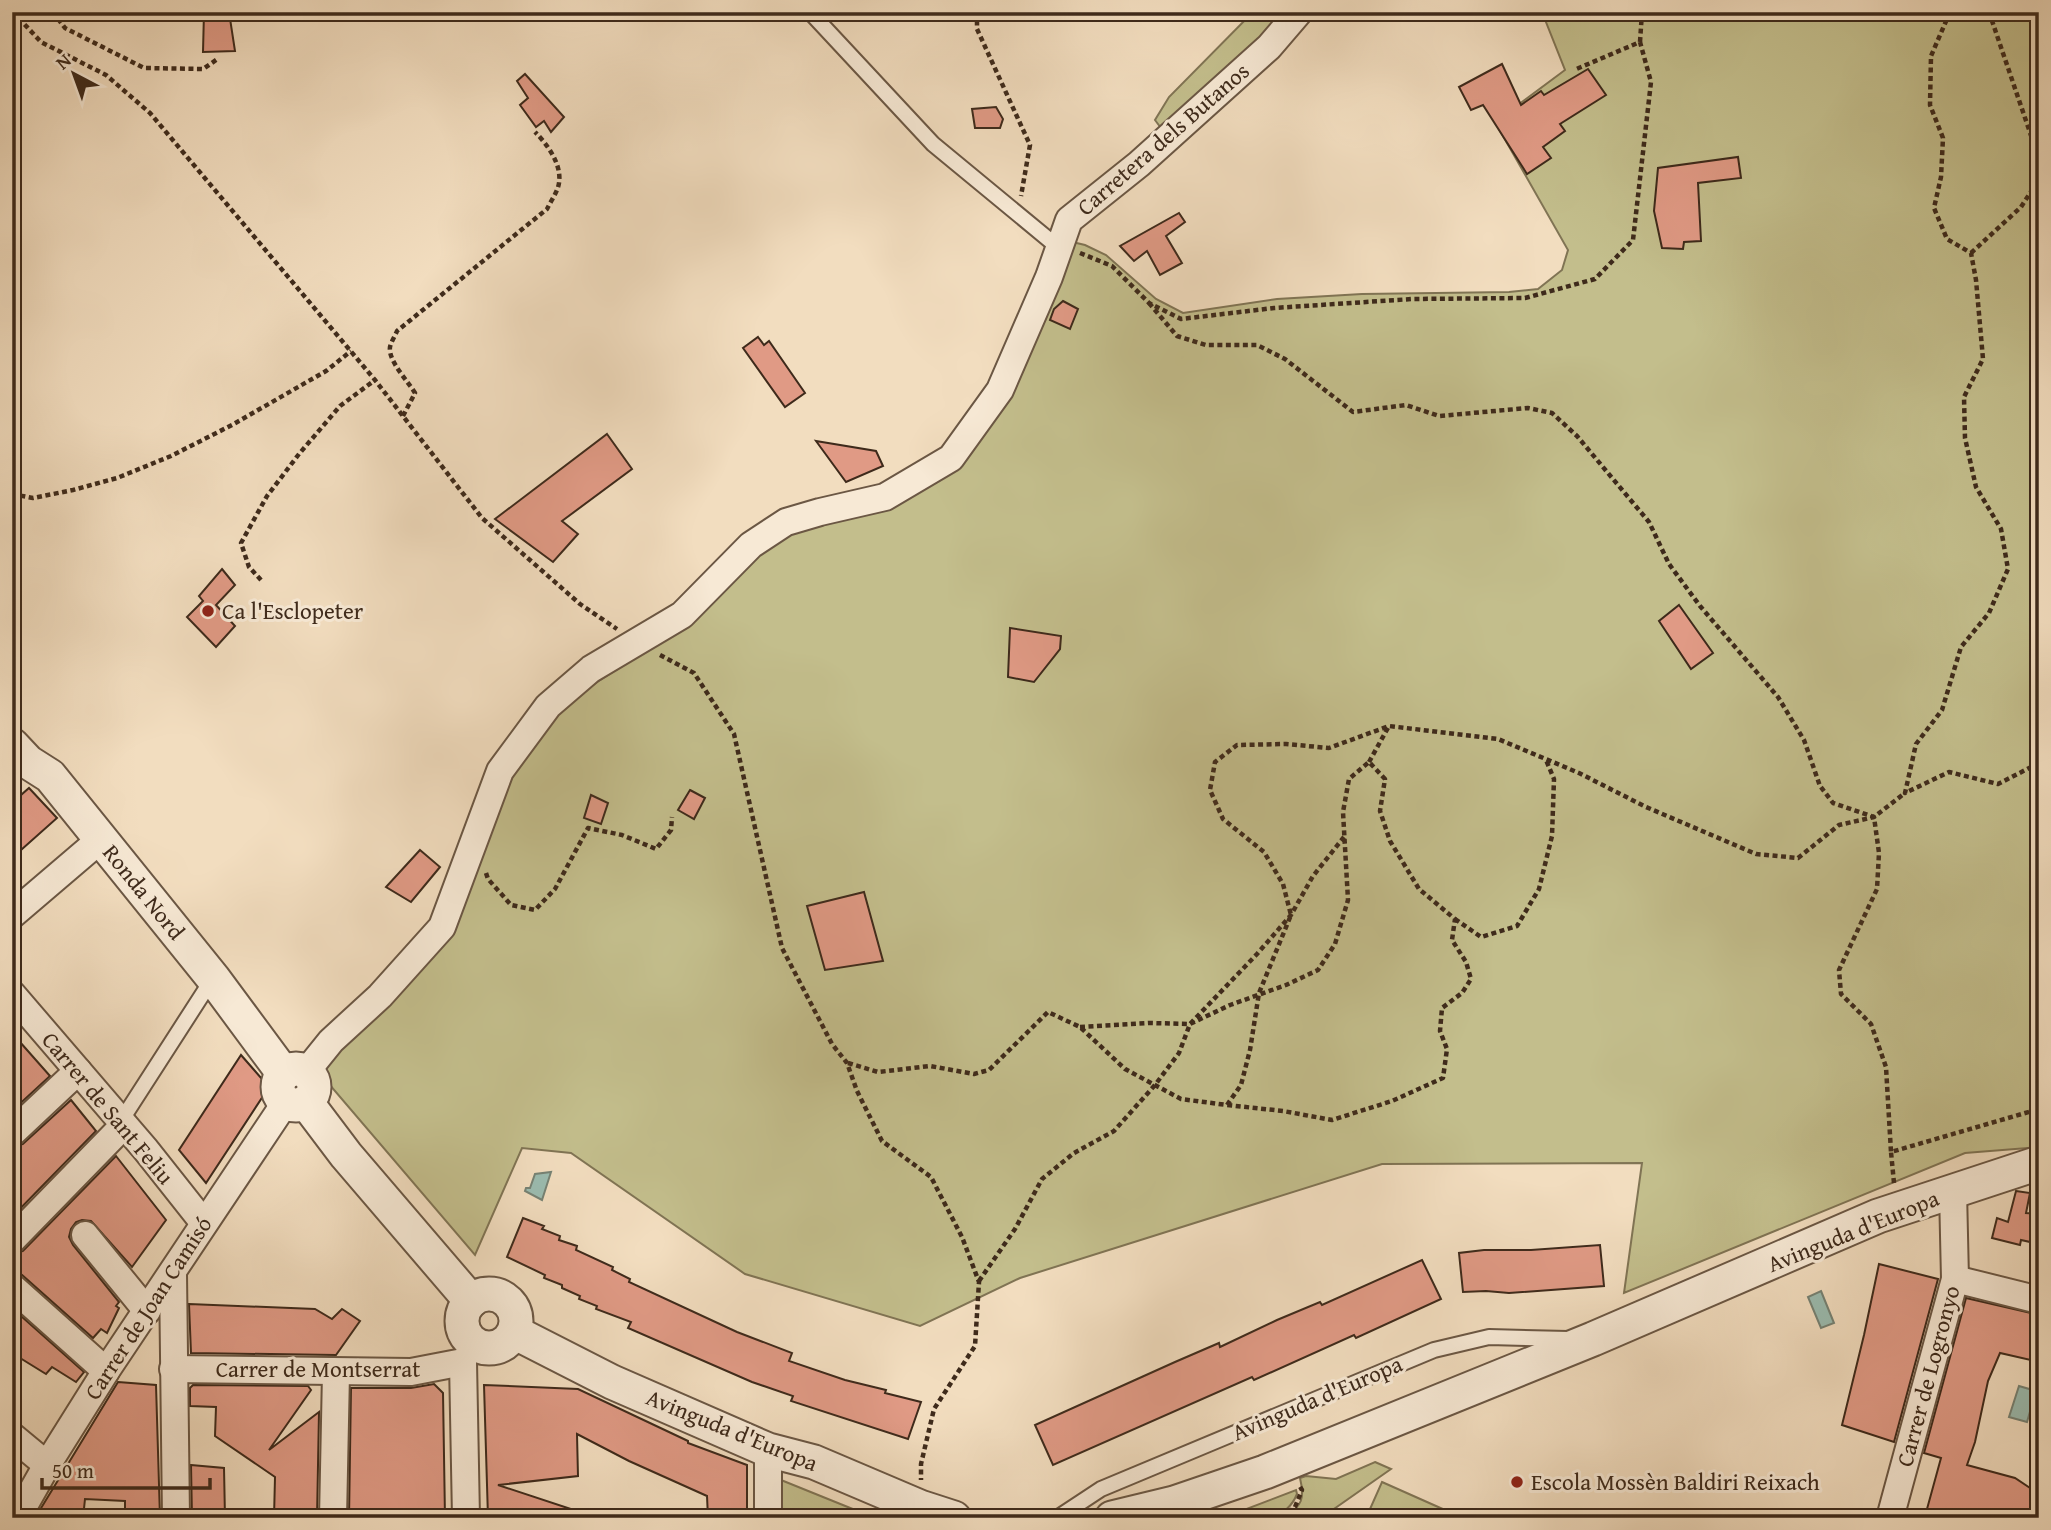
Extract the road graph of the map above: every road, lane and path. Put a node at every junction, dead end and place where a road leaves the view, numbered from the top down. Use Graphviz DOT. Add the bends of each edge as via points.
graph roads {
  1 [pos="13,12"];
  2 [pos="53,12"];
  3 [pos="810,12"];
  4 [pos="977,12"];
  5 [pos="1299,12"];
  6 [pos="1642,12"];
  7 [pos="1950,12"];
  8 [pos="1989,12"];
  9 [pos="1640,41"];
  10 [pos="219,58"];
  11 [pos="1574,70"];
  12 [pos="535,132"];
  13 [pos="2039,159"];
  14 [pos="2039,186"];
  15 [pos="1018,214"];
  16 [pos="1059,248"];
  17 [pos="1971,253"];
  18 [pos="1149,303"];
  19 [pos="351,351"];
  20 [pos="375,380"];
  21 [pos="402,416"];
  22 [pos="12,494"];
  23 [pos="261,580"];
  24 [pos="636,643"];
  25 [pos="1389,726"];
  26 [pos="16,755"];
  27 [pos="1546,759"];
  28 [pos="1369,762"];
  29 [pos="2039,763"];
  30 [pos="1905,793"];
  31 [pos="673,817"];
  32 [pos="1874,817"];
  33 [pos="1345,837"];
  34 [pos="101,839"];
  35 [pos="473,840"];
  36 [pos="12,915"];
  37 [pos="1291,915"];
  38 [pos="1455,919"];
  39 [pos="213,978"];
  40 [pos="1259,993"];
  41 [pos="16,1006"];
  42 [pos="1190,1024"];
  43 [pos="1080,1027"];
  44 [pos="847,1063"];
  45 [pos="78,1071"];
  46 [pos="1156,1085"];
  47 [pos="295,1088"];
  48 [pos="1227,1105"];
  49 [pos="2039,1108"];
  50 [pos="123,1123"];
  51 [pos="12,1133"];
  52 [pos="1891,1153"];
  53 [pos="2039,1163"];
  54 [pos="1953,1191"];
  55 [pos="1898,1209"];
  56 [pos="203,1222"];
  57 [pos="85,1236"];
  58 [pos="12,1240"];
  59 [pos="173,1274"];
  60 [pos="1955,1279"];
  61 [pos="979,1282"];
  62 [pos="12,1287"];
  63 [pos="2039,1300"];
  64 [pos="471,1301"];
  65 [pos="147,1311"];
  66 [pos="514,1332"];
  67 [pos="1593,1339"];
  68 [pos="469,1354"];
  69 [pos="173,1369"];
  70 [pos="106,1371"];
  71 [pos="336,1373"];
  72 [pos="12,1436"];
  73 [pos="768,1450"];
  74 [pos="47,1465"];
  75 [pos="920,1507"];
  76 [pos="17,1518"];
  77 [pos="176,1518"];
  78 [pos="333,1518"];
  79 [pos="466,1518"];
  80 [pos="768,1518"];
  81 [pos="954,1518"];
  82 [pos="1057,1518"];
  83 [pos="1112,1518"];
  84 [pos="1890,1518"];
  1 -- 19 [label="path" via="41,42 106,75 150,113"];
  2 -- 10 [label="path" via="65,28 144,68 203,69"];
  3 -- 15 [label="lane" via="933,144"];
  4 -- 15 [label="path" via="977,29 1030,145"];
  5 -- 16 [label="street, Carretera dels Butanos" via="1259,56 1069,220"];
  6 -- 9 [label="path"];
  7 -- 17 [label="path" via="1931,56 1930,105 1943,138 1934,208 1947,239"];
  8 -- 13 [label="path"];
  9 -- 11 [label="path"];
  9 -- 18 [label="path" via="1651,82 1633,240 1595,279 1525,298 1412,299 1181,319"];
  12 -- 21 [label="path" via="556,161 559,182 547,209 397,331 390,348 392,362 415,393"];
  14 -- 17 [label="path"];
  15 -- 16 [label="lane"];
  16 -- 18 [label="path" via="1112,265"];
  16 -- 24 [label="street, Carretera dels Butanos" via="1000,390 951,458 886,497 786,522 751,545 682,615"];
  17 -- 30 [label="path" via="1983,359 1964,397 1965,438 1976,487 2001,529 2008,569 1989,613 1961,647 1942,710 1916,744"];
  18 -- 32 [label="path" via="1177,336 1206,345 1256,345 1285,359 1353,412 1406,405 1439,416 1528,408 1552,413 1649,522 1669,564 1778,697 1804,740 1820,786 1833,803"];
  19 -- 20 [label="path"];
  19 -- 22 [label="path" via="314,378 171,456 73,491 33,498"];
  20 -- 21 [label="path"];
  20 -- 23 [label="path" via="340,406 267,496 241,542 249,567"];
  21 -- 24 [label="path" via="482,518 580,604"];
  24 -- 35 [label="street, Carretera dels Butanos" via="591,669 548,706 500,771"];
  24 -- 44 [label="path" via="694,673 734,734 782,948 832,1044"];
  25 -- 27 [label="path" via="1498,739"];
  25 -- 28 [label="path"];
  25 -- 37 [label="path" via="1329,748 1237,745 1215,762 1210,790 1223,820 1264,852 1283,884"];
  26 -- 34 [label="street, Ronda Nord" via="50,775"];
  27 -- 32 [label="path" via="1756,854 1798,858 1839,825"];
  27 -- 38 [label="path" via="1554,779 1552,836 1539,889 1517,926 1481,937"];
  28 -- 33 [label="path" via="1349,779 1343,812"];
  28 -- 38 [label="path" via="1385,779 1380,811 1390,841 1419,889"];
  29 -- 30 [label="path" via="1998,784 1949,772"];
  30 -- 32 [label="path"];
  31 -- 35 [label="path" via="671,830 656,849 588,828 555,889 535,910 511,905 488,879"];
  32 -- 52 [label="path" via="1880,853 1877,889 1839,970 1841,994 1871,1024 1886,1068"];
  33 -- 37 [label="path" via="1313,876"];
  33 -- 40 [label="path" via="1348,900 1335,944 1318,970"];
  34 -- 36 [label="street"];
  34 -- 39 [label="street, Ronda Nord"];
  35 -- 47 [label="street, Carretera dels Butanos" via="442,927 380,996 331,1041"];
  37 -- 40 [label="path"];
  37 -- 42 [label="path"];
  38 -- 48 [label="path" via="1452,940 1471,979 1462,993 1442,1008 1440,1031 1447,1049 1443,1078 1332,1120"];
  39 -- 47 [label="street, Ronda Nord"];
  39 -- 50 [label="lane"];
  40 -- 42 [label="path"];
  40 -- 48 [label="path" via="1241,1085"];
  41 -- 45 [label="street, Carrer de Sant Feliu"];
  42 -- 43 [label="path"];
  42 -- 46 [label="path" via="1179,1053"];
  43 -- 44 [label="path" via="1048,1012 989,1070 974,1074 930,1066 878,1072"];
  43 -- 46 [label="path" via="1125,1069"];
  44 -- 61 [label="path" via="883,1141 931,1177"];
  45 -- 50 [label="street, Carrer de Sant Feliu"];
  45 -- 51 [label="street"];
  46 -- 48 [label="path" via="1181,1099"];
  46 -- 61 [label="path" via="1114,1131 1074,1153 1042,1179"];
  47 -- 56 [label="street, Carrer de Joan Camisó"];
  47 -- 64 [label="street, Ronda Nord"];
  49 -- 52 [label="path"];
  50 -- 56 [label="street, Carrer de Sant Feliu"];
  50 -- 58 [label="street"];
  52 -- 55 [label="path"];
  53 -- 54 [label="street, Avinguda d'Europa"];
  54 -- 55 [label="street, Avinguda d'Europa"];
  54 -- 60 [label="street, Carrer de Logronyo"];
  55 -- 67 [label="street, Avinguda d'Europa"];
  56 -- 59 [label="street, Carrer de Joan Camisó"];
  57 -- 65 [label="street"];
  59 -- 65 [label="street, Carrer de Joan Camisó"];
  59 -- 69 [label="street"];
  60 -- 63 [label="street"];
  60 -- 84 [label="street, Carrer de Logronyo"];
  61 -- 75 [label="path" via="975,1346 933,1409 921,1464"];
  62 -- 70 [label="street"];
  64 -- 66 [label="street" via="486,1294 505,1298 515,1312"];
  64 -- 68 [label="street" via="462,1321"];
  65 -- 70 [label="street, Carrer de Joan Camisó"];
  66 -- 68 [label="street" via="500,1346"];
  66 -- 73 [label="street, Avinguda d'Europa" via="612,1382"];
  67 -- 82 [label="lane, Avinguda d'Europa" via="1489,1337 1434,1350 1101,1489"];
  67 -- 83 [label="street, Avinguda d'Europa" via="1265,1472"];
  68 -- 71 [label="street, Carrer de Montserrat" via="411,1372"];
  68 -- 79 [label="street"];
  69 -- 71 [label="street, Carrer de Montserrat"];
  69 -- 77 [label="street"];
  70 -- 74 [label="street, Carrer de Joan Camisó"];
  71 -- 78 [label="street"];
  72 -- 74 [label="street"];
  73 -- 75 [label="street, Avinguda d'Europa" via="814,1462"];
  73 -- 80 [label="street"];
  74 -- 76 [label="street, Carrer de Joan Camisó"];
  75 -- 81 [label="street, Avinguda d'Europa"];
}
